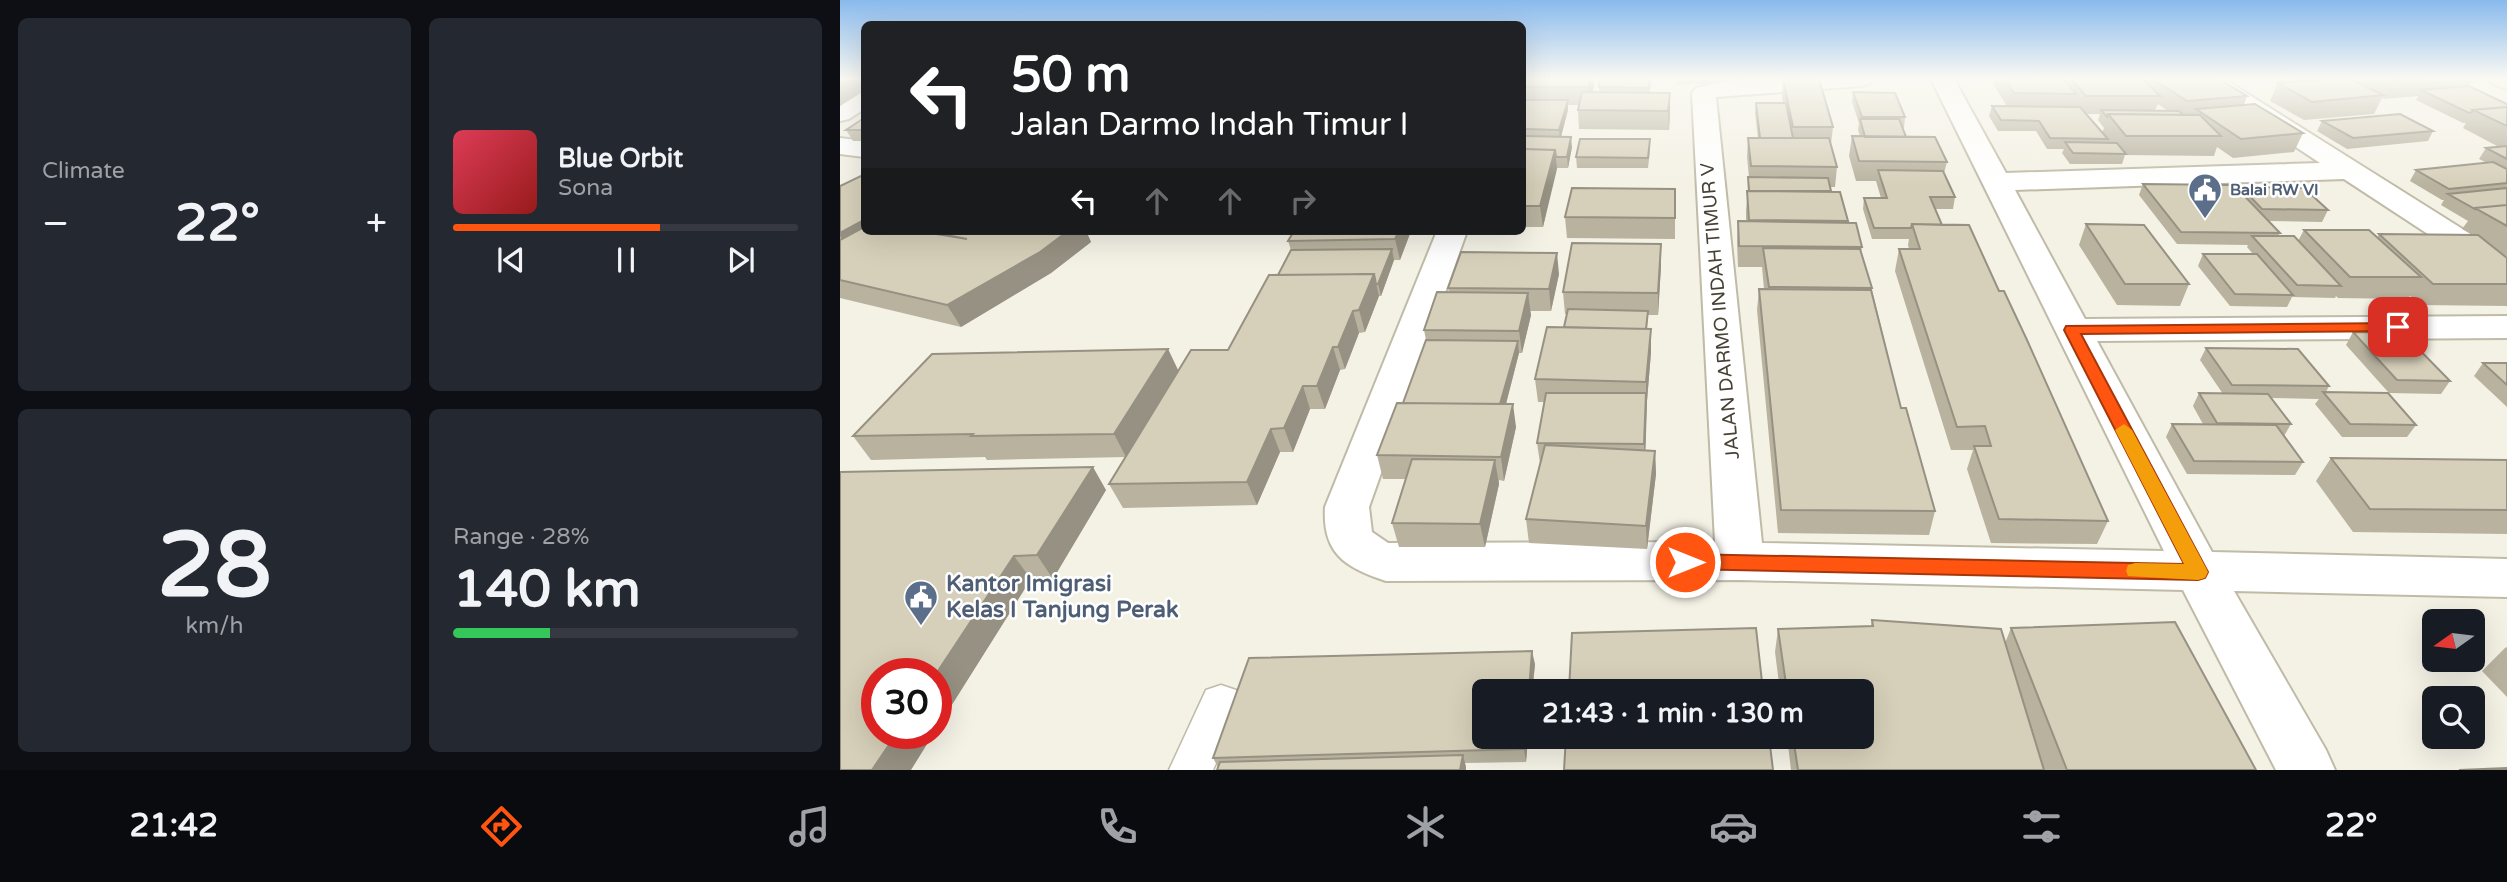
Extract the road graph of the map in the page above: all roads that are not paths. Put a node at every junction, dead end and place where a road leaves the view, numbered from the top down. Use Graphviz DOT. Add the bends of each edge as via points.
graph roads {
  1 [pos="1706,115"];
  2 [pos="1961,115"];
  3 [pos="2265,115"];
  4 [pos="840,146"];
  5 [pos="861,149"];
  6 [pos="2351,170"];
  7 [pos="1994,181"];
  8 [pos="1450,235"];
  9 [pos="2507,271"];
  10 [pos="2507,327"];
  11 [pos="2071,330"];
  12 [pos="1740,561"];
  13 [pos="2198,572"];
  14 [pos="2507,578"];
  15 [pos="1221,704"];
  16 [pos="1191,770"];
  17 [pos="2306,770"];
  1 -- 12 [label="street, JALAN DARMO INDAH TIMUR V"];
  2 -- 7 [label="street"];
  3 -- 6 [label="street"];
  4 -- 5 [label="street"];
  6 -- 7 [label="street"];
  6 -- 9 [label="street"];
  7 -- 11 [label="street"];
  8 -- 12 [label="street" via="1347,507 1345,524 1352,544 1369,557 1386,562"];
  10 -- 11 [label="street"];
  11 -- 13 [label="street"];
  12 -- 13 [label="street"];
  13 -- 14 [label="street"];
  13 -- 17 [label="street"];
  15 -- 16 [label="lane"];
}
